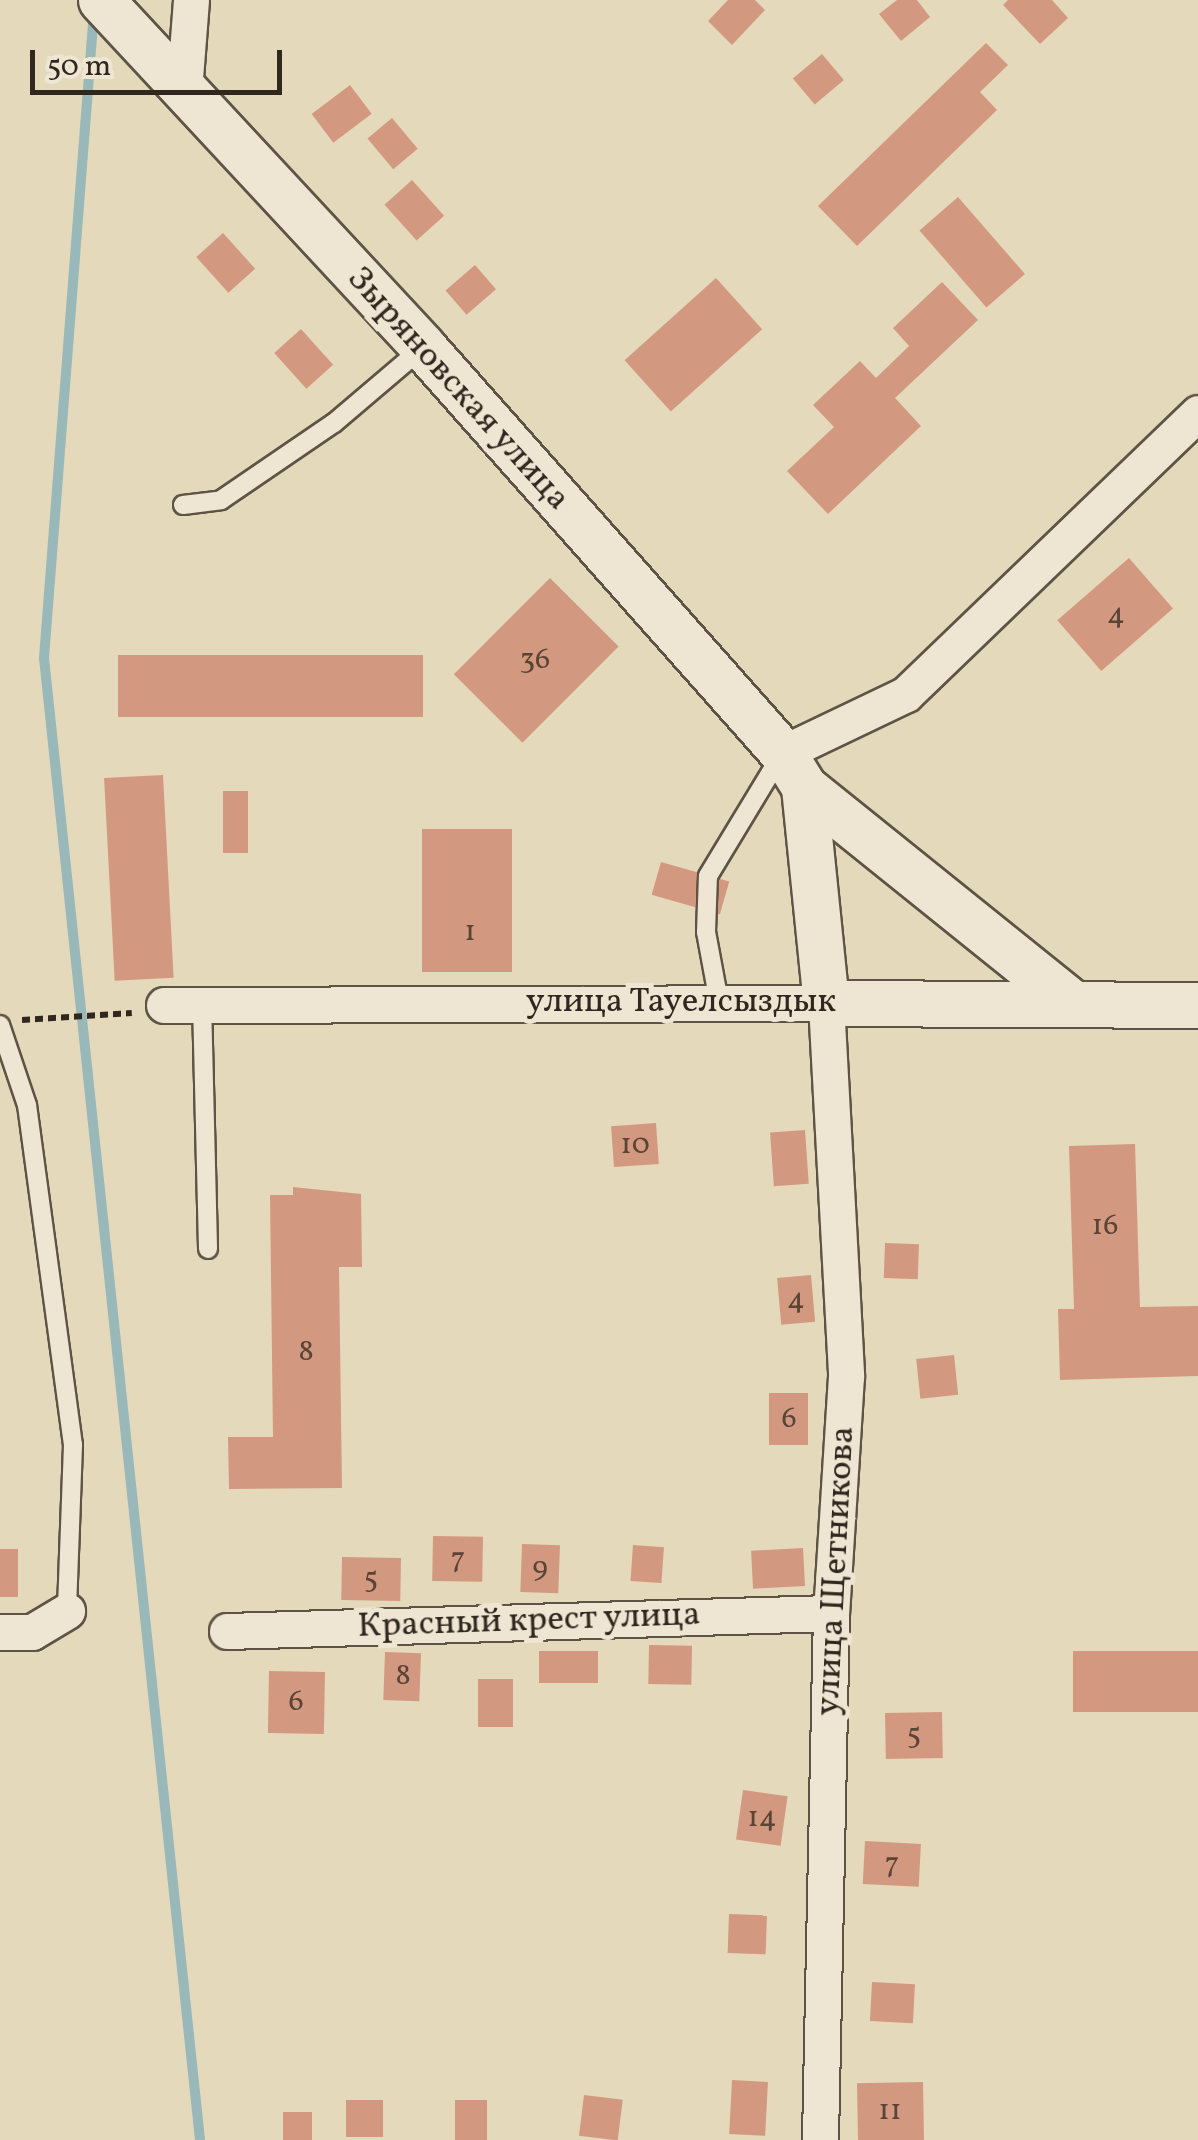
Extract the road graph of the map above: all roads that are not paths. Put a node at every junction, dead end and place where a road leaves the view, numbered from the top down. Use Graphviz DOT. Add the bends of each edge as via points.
graph roads {
  1 [pos="100,0"];
  2 [pos="191,0"];
  3 [pos="184,91"];
  4 [pos="423,347"];
  5 [pos="1198,412"];
  6 [pos="183,506"];
  7 [pos="793,770"];
  8 [pos="202,1002"];
  9 [pos="718,1002"];
  10 [pos="826,1003"];
  11 [pos="1073,1003"];
  12 [pos="164,1005"];
  13 [pos="1198,1005"];
  14 [pos="3,1025"];
  15 [pos="208,1249"];
  16 [pos="67,1612"];
  17 [pos="831,1614"];
  18 [pos="227,1631"];
  19 [pos="0,1632"];
  20 [pos="820,2140"];
  1 -- 3 [label="street, Зыряновская улица"];
  2 -- 3 [label="street"];
  3 -- 4 [label="street, Зыряновская улица"];
  4 -- 6 [label="lane" via="334,423 221,500"];
  4 -- 7 [label="street, Зыряновская улица"];
  5 -- 7 [label="street" via="906,694"];
  7 -- 9 [label="lane" via="708,876 706,932"];
  7 -- 10 [label="street"];
  7 -- 11 [label="street, Зыряновская улица"];
  8 -- 9 [label="street, улица Тауелсыздык"];
  8 -- 12 [label="street, улица Тауелсыздык"];
  8 -- 15 [label="lane"];
  9 -- 10 [label="street, улица Тауелсыздык"];
  10 -- 11 [label="street, улица Тауелсыздык"];
  10 -- 17 [label="street, улица Щетникова" via="846,1376"];
  11 -- 13 [label="street, улица Тауелсыздык"];
  14 -- 16 [label="lane" via="28,1105 73,1445"];
  16 -- 19 [label="street" via="32,1632"];
  17 -- 18 [label="street, Красный крест улица"];
  17 -- 20 [label="street, улица Щетникова"];
}
